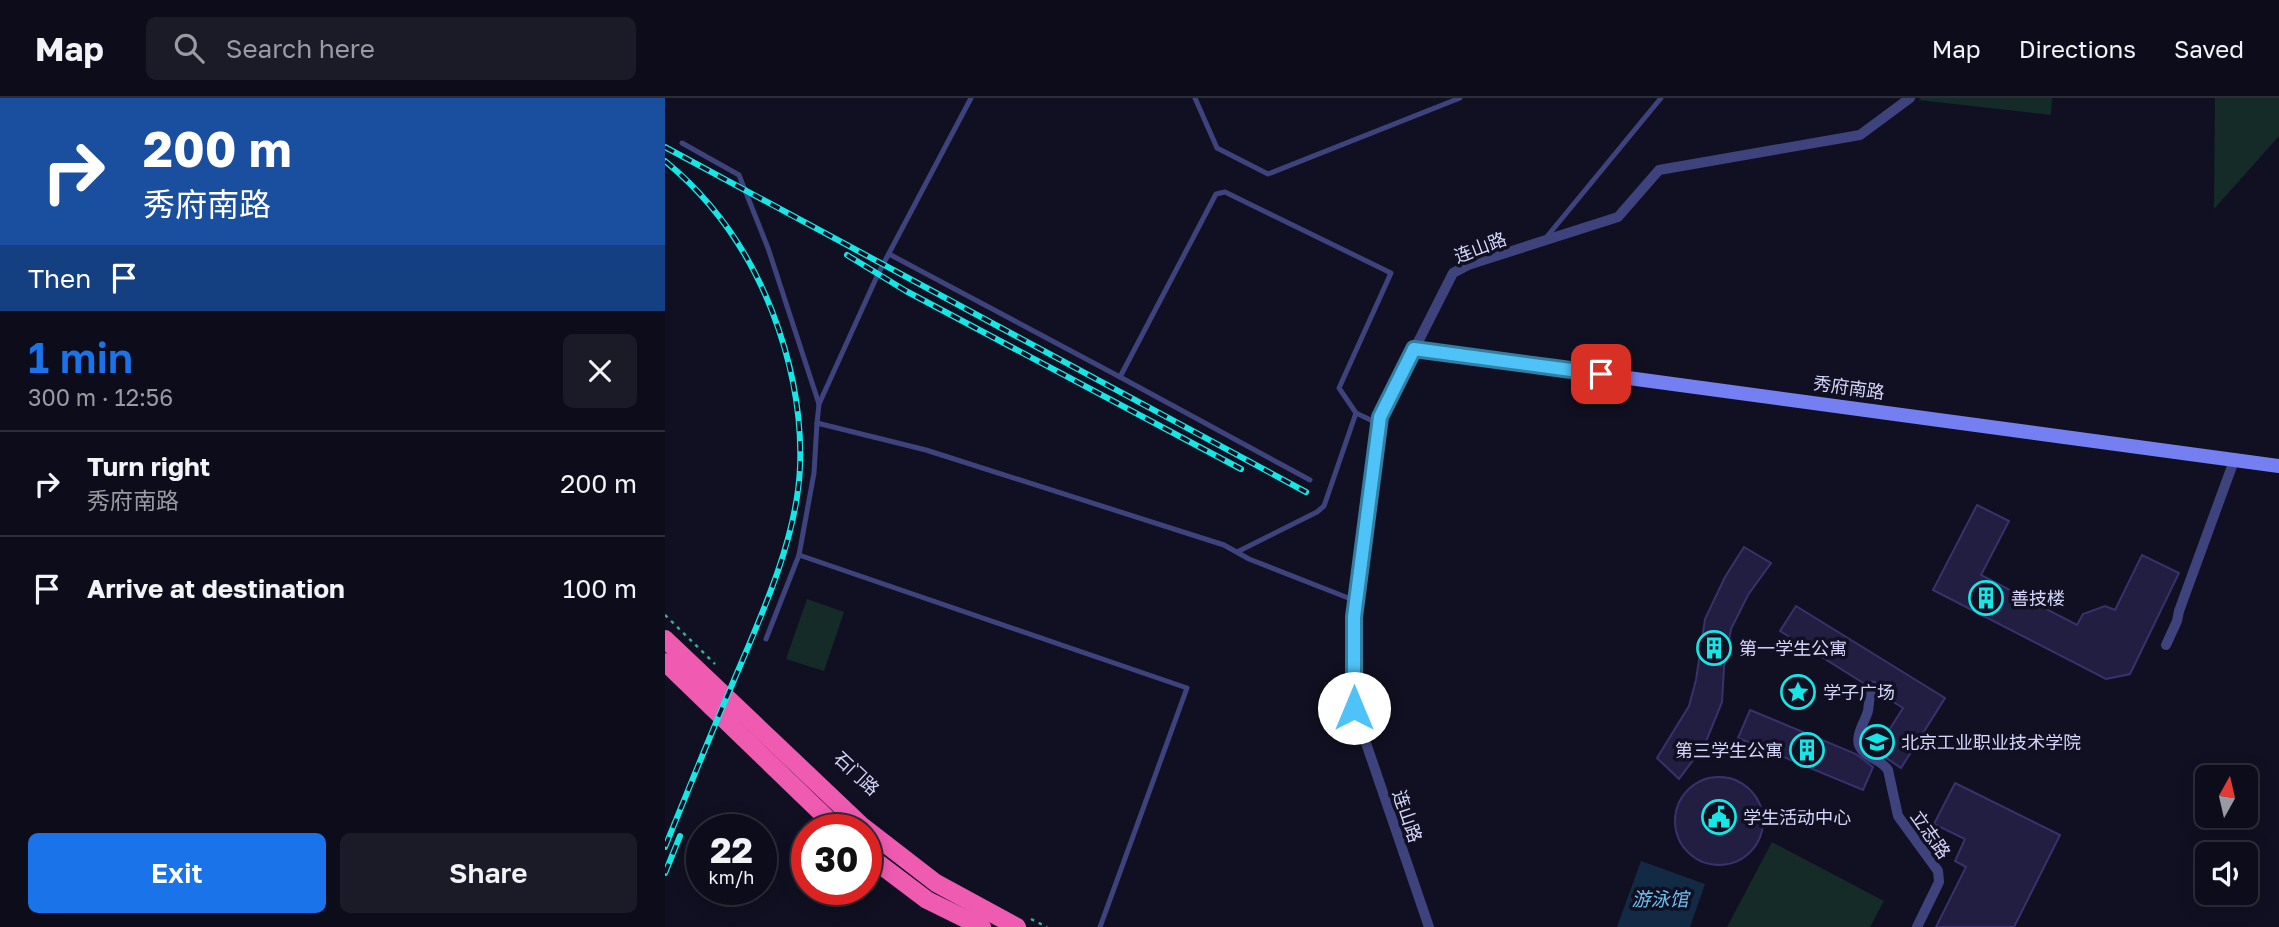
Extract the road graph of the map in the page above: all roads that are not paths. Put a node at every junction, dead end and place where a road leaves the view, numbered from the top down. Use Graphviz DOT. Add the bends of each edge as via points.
graph roads {
  1 [pos="971,98"];
  2 [pos="1195,98"];
  3 [pos="1460,98"];
  4 [pos="1661,98"];
  5 [pos="1910,98"];
  6 [pos="682,143"];
  7 [pos="1543,242"];
  8 [pos="889,254"];
  9 [pos="1414,349"];
  10 [pos="1121,377"];
  11 [pos="819,404"];
  12 [pos="1356,414"];
  13 [pos="817,423"];
  14 [pos="1379,424"];
  15 [pos="2235,458"];
  16 [pos="2279,466"];
  17 [pos="1310,480"];
  18 [pos="1237,552"];
  19 [pos="799,555"];
  20 [pos="1356,601"];
  21 [pos="665,639"];
  22 [pos="766,639"];
  23 [pos="2166,645"];
  24 [pos="665,662"];
  25 [pos="1871,688"];
  26 [pos="822,814"];
  27 [pos="882,866"];
  28 [pos="1022,922"];
  29 [pos="982,927"];
  30 [pos="1100,927"];
  31 [pos="1429,927"];
  32 [pos="1917,927"];
  1 -- 8 [label="lane"];
  2 -- 3 [label="lane" via="1217,148 1268,174"];
  4 -- 7 [label="lane"];
  5 -- 7 [label="street, 连山路" via="1860,135 1659,170 1618,217"];
  6 -- 11 [label="lane" via="739,175"];
  7 -- 9 [label="street, 连山路" via="1453,273"];
  8 -- 10 [label="lane"];
  8 -- 11 [label="lane"];
  9 -- 14 [label="street, 连山路"];
  9 -- 15 [label="street, 秀府南路"];
  10 -- 12 [label="lane" via="1216,194 1225,192 1391,273 1339,388"];
  10 -- 17 [label="lane"];
  11 -- 13 [label="lane"];
  12 -- 14 [label="lane"];
  12 -- 18 [label="lane" via="1324,506"];
  13 -- 18 [label="lane" via="926,450"];
  13 -- 19 [label="lane" via="814,473"];
  14 -- 20 [label="street, 连山路"];
  15 -- 16 [label="street, 秀府南路"];
  15 -- 23 [label="street"];
  18 -- 20 [label="lane"];
  19 -- 22 [label="lane"];
  19 -- 30 [label="lane" via="1187,688"];
  20 -- 31 [label="street, 连山路" via="1354,708"];
  21 -- 28 [label="highway, 石门路" via="861,825 936,883"];
  24 -- 26 [label="highway"];
  25 -- 32 [label="street, 立志路" via="1859,745 1888,770 1898,816 1938,871 1939,882"];
  27 -- 29 [label="highway" via="927,900"];
}
